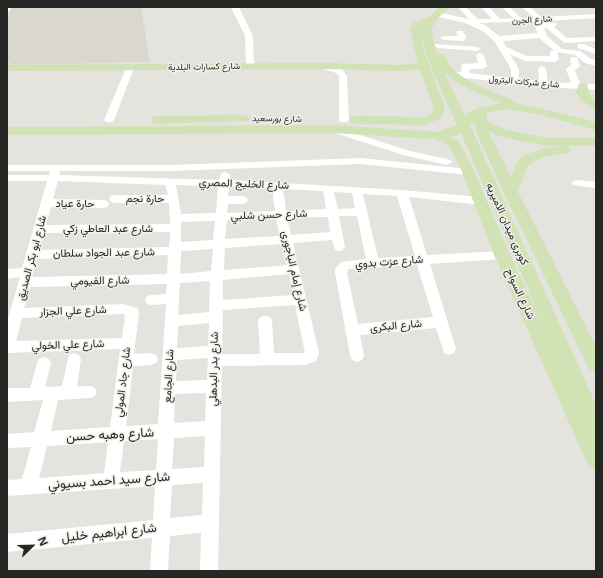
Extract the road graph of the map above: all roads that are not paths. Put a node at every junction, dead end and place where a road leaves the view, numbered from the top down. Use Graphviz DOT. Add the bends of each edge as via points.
graph roads {
  1 [pos="235,7"];
  2 [pos="446,7"];
  3 [pos="462,7"];
  4 [pos="485,7"];
  5 [pos="506,7"];
  6 [pos="526,7"];
  7 [pos="596,16"];
  8 [pos="434,17"];
  9 [pos="540,19"];
  10 [pos="519,20"];
  11 [pos="471,21"];
  12 [pos="498,21"];
  13 [pos="596,23"];
  14 [pos="547,26"];
  15 [pos="460,32"];
  16 [pos="541,35"];
  17 [pos="497,39"];
  18 [pos="596,39"];
  19 [pos="438,42"];
  20 [pos="581,46"];
  21 [pos="502,48"];
  22 [pos="596,52"];
  23 [pos="552,53"];
  24 [pos="574,59"];
  25 [pos="596,63"];
  26 [pos="250,66"];
  27 [pos="324,66"];
  28 [pos="9,67"];
  29 [pos="427,67"];
  30 [pos="130,68"];
  31 [pos="542,69"];
  32 [pos="452,74"];
  33 [pos="466,76"];
  34 [pos="515,81"];
  35 [pos="544,84"];
  36 [pos="580,86"];
  37 [pos="596,87"];
  38 [pos="452,101"];
  39 [pos="514,106"];
  40 [pos="596,107"];
  41 [pos="482,110"];
  42 [pos="109,120"];
  43 [pos="344,120"];
  44 [pos="7,121"];
  45 [pos="234,124"];
  46 [pos="207,125"];
  47 [pos="596,126"];
  48 [pos="333,129"];
  49 [pos="7,131"];
  50 [pos="438,136"];
  51 [pos="596,142"];
  52 [pos="457,148"];
  53 [pos="490,150"];
  54 [pos="596,151"];
  55 [pos="227,167"];
  56 [pos="7,168"];
  57 [pos="467,168"];
  58 [pos="55,173"];
  59 [pos="7,178"];
  60 [pos="170,182"];
  61 [pos="224,183"];
  62 [pos="577,183"];
  63 [pos="277,185"];
  64 [pos="596,185"];
  65 [pos="328,188"];
  66 [pos="357,190"];
  67 [pos="402,193"];
  68 [pos="511,193"];
  69 [pos="115,199"];
  70 [pos="174,199"];
  71 [pos="222,200"];
  72 [pos="242,200"];
  73 [pos="481,201"];
  74 [pos="47,204"];
  75 [pos="103,204"];
  76 [pos="362,212"];
  77 [pos="333,213"];
  78 [pos="280,214"];
  79 [pos="220,216"];
  80 [pos="176,223"];
  81 [pos="40,230"];
  82 [pos="287,239"];
  83 [pos="219,244"];
  84 [pos="175,249"];
  85 [pos="33,255"];
  86 [pos="502,255"];
  87 [pos="422,260"];
  88 [pos="373,263"];
  89 [pos="294,268"];
  90 [pos="7,274"];
  91 [pos="217,275"];
  92 [pos="27,277"];
  93 [pos="174,279"];
  94 [pos="173,299"];
  95 [pos="152,300"];
  96 [pos="301,300"];
  97 [pos="128,310"];
  98 [pos="216,311"];
  99 [pos="17,313"];
  100 [pos="172,321"];
  101 [pos="264,321"];
  102 [pos="441,322"];
  103 [pos="351,330"];
  104 [pos="128,343"];
  105 [pos="7,347"];
  106 [pos="450,349"];
  107 [pos="170,354"];
  108 [pos="215,356"];
  109 [pos="357,356"];
  110 [pos="151,359"];
  111 [pos="267,359"];
  112 [pos="74,360"];
  113 [pos="126,361"];
  114 [pos="44,363"];
  115 [pos="596,365"];
  116 [pos="214,386"];
  117 [pos="168,388"];
  118 [pos="89,392"];
  119 [pos="68,393"];
  120 [pos="44,394"];
  121 [pos="7,395"];
  122 [pos="596,427"];
  123 [pos="213,428"];
  124 [pos="166,431"];
  125 [pos="117,434"];
  126 [pos="40,439"];
  127 [pos="7,441"];
  128 [pos="596,460"];
  129 [pos="212,474"];
  130 [pos="164,477"];
  131 [pos="111,481"];
  132 [pos="29,486"];
  133 [pos="7,488"];
  134 [pos="211,523"];
  135 [pos="161,528"];
  136 [pos="7,543"];
  137 [pos="159,571"];
  138 [pos="209,571"];
  1 -- 26 [label="street" via="248,36"];
  2 -- 8 [label="main road"];
  3 -- 11 [label="street"];
  4 -- 12 [label="street"];
  5 -- 10 [label="street"];
  6 -- 9 [label="street"];
  7 -- 9 [label="street, شارع الجرن"];
  8 -- 11 [label="street"];
  8 -- 19 [label="main road"];
  8 -- 29 [label="main road, شارع بورسعيد" via="415,29"];
  9 -- 10 [label="street, شارع الجرن"];
  9 -- 14 [label="street"];
  10 -- 12 [label="street, شارع الجرن"];
  11 -- 12 [label="street, شارع الجرن"];
  11 -- 17 [label="street"];
  13 -- 14 [label="street, شارع الجرن"];
  14 -- 16 [label="street, شارع الجرن" via="538,27 543,34"];
  14 -- 18 [label="street" via="567,42"];
  15 -- 19 [label="street" via="461,39"];
  16 -- 17 [label="street, شارع الجرن"];
  16 -- 25 [label="street" via="560,51 577,53"];
  17 -- 21 [label="street"];
  19 -- 32 [label="main road" via="443,64"];
  19 -- 33 [label="street" via="478,52 483,66 465,66"];
  20 -- 22 [label="street"];
  21 -- 23 [label="street" via="525,58 538,55 556,58"];
  21 -- 34 [label="street" via="514,69"];
  24 -- 36 [label="street" via="576,66 570,69"];
  26 -- 27 [label="main road, شارع كسارات البلدية"];
  26 -- 30 [label="main road, شارع كسارات البلدية"];
  27 -- 29 [label="main road, شارع كسارات البلدية"];
  27 -- 43 [label="street" via="339,71 343,76"];
  28 -- 30 [label="main road, شارع كسارات البلدية"];
  29 -- 38 [label="main road, كوبرى ميدان الاميريه"];
  29 -- 43 [label="main road, شارع بورسعيد" via="439,110 434,118 420,121"];
  30 -- 42 [label="street"];
  31 -- 35 [label="street"];
  32 -- 33 [label="street, شارع شركات البترول"];
  32 -- 39 [label="main road" via="467,84"];
  33 -- 34 [label="street, شارع شركات البترول"];
  34 -- 35 [label="street, شارع شركات البترول"];
  35 -- 36 [label="street, شارع شركات البترول"];
  36 -- 37 [label="street, شارع شركات البترول"];
  36 -- 40 [label="main road" via="585,98"];
  38 -- 51 [label="main road" via="471,118 489,128 518,137 549,142"];
  38 -- 122 [label="main road, كوبرى ميدان الاميريه"];
  39 -- 41 [label="main road, شارع بورسعيد"];
  39 -- 47 [label="main road, شارع بورسعيد"];
  41 -- 50 [label="main road, شارع بورسعيد" via="473,114 460,129"];
  41 -- 53 [label="main road" via="481,128"];
  42 -- 44 [label="main road, شارع بورسعيد"];
  42 -- 46 [label="main road, شارع بورسعيد"];
  43 -- 45 [label="main road, شارع بورسعيد"];
  45 -- 46 [label="main road, شارع بورسعيد"];
  45 -- 48 [label="main road, شارع بورسعيد"];
  46 -- 49 [label="main road, شارع بورسعيد"];
  48 -- 50 [label="main road, شارع بورسعيد"];
  48 -- 57 [label="street, شارع بورسعيد"];
  50 -- 52 [label="main road"];
  52 -- 53 [label="main road" via="470,142"];
  52 -- 57 [label="main road, شارع السواح"];
  53 -- 68 [label="main road"];
  54 -- 68 [label="main road" via="552,151 532,156 523,163"];
  55 -- 57 [label="street, شارع الخليج المصري" via="361,161"];
  55 -- 58 [label="street, شارع الخليج المصري"];
  55 -- 61 [label="street, شارع بدر البدهلي"];
  56 -- 58 [label="street, شارع الخليج المصري"];
  57 -- 73 [label="main road, شارع السواح"];
  58 -- 59 [label="street, شارع الخليج المصري"];
  58 -- 60 [label="street, شارع الخليج المصري"];
  58 -- 74 [label="street, شارع ابو بكر الصديق"];
  60 -- 61 [label="street, شارع الخليج المصري"];
  60 -- 70 [label="street, شارع الجامع"];
  61 -- 63 [label="street, شارع الخليج المصري"];
  61 -- 71 [label="street, شارع بدر البدهلي"];
  62 -- 64 [label="street"];
  63 -- 65 [label="street, شارع الخليج المصري"];
  63 -- 78 [label="street, شارع إمام الباجورى"];
  65 -- 66 [label="street, شارع الخليج المصري"];
  65 -- 77 [label="street"];
  66 -- 67 [label="street, شارع الخليج المصري"];
  66 -- 76 [label="street"];
  67 -- 73 [label="street, شارع الخليج المصري"];
  67 -- 87 [label="street"];
  68 -- 115 [label="main road"];
  69 -- 70 [label="street, حارة نجم"];
  70 -- 80 [label="street, شارع الجامع"];
  71 -- 72 [label="street"];
  71 -- 79 [label="street, شارع بدر البدهلي"];
  73 -- 86 [label="main road, شارع السواح"];
  74 -- 75 [label="street, حارة عياد"];
  74 -- 81 [label="street, شارع ابو بكر الصديق"];
  76 -- 77 [label="street, شارع حسن شلبي"];
  76 -- 88 [label="street"];
  77 -- 78 [label="street, شارع حسن شلبي"];
  77 -- 82 [label="street, شارع عبد الجواد سلطان" via="338,241"];
  78 -- 79 [label="street, شارع حسن شلبي"];
  78 -- 82 [label="street, شارع إمام الباجورى"];
  79 -- 80 [label="street, شارع حسن شلبي"];
  79 -- 83 [label="street, شارع بدر البدهلي"];
  80 -- 81 [label="street, شارع عبد العاطي زكي"];
  80 -- 84 [label="street, شارع الجامع"];
  81 -- 85 [label="street, شارع ابو بكر الصديق"];
  82 -- 83 [label="street, شارع عبد الجواد سلطان"];
  82 -- 89 [label="street, شارع إمام الباجورى"];
  83 -- 84 [label="street, شارع عبد الجواد سلطان"];
  83 -- 91 [label="street, شارع بدر البدهلي"];
  84 -- 85 [label="street, شارع عبد الجواد سلطان"];
  84 -- 93 [label="street, شارع الجامع"];
  85 -- 92 [label="street, شارع ابو بكر الصديق"];
  86 -- 87 [label="street, شارع عزت بدوي"];
  86 -- 128 [label="main road, شارع السواح"];
  87 -- 88 [label="street, شارع عزت بدوي"];
  87 -- 102 [label="street"];
  88 -- 103 [label="street, شارع عزت بدوي" via="345,265 341,269"];
  89 -- 91 [label="street, شارع الفيومي"];
  89 -- 96 [label="street, شارع إمام الباجورى"];
  90 -- 92 [label="street, شارع الفيومي"];
  91 -- 93 [label="street, شارع الفيومي"];
  91 -- 98 [label="street, شارع بدر البدهلي"];
  92 -- 93 [label="street, شارع الفيومي"];
  92 -- 99 [label="street, شارع ابو بكر الصديق"];
  93 -- 94 [label="street, شارع الجامع"];
  94 -- 95 [label="street"];
  94 -- 100 [label="street, شارع الجامع"];
  96 -- 98 [label="street"];
  96 -- 111 [label="street, شارع إمام الباجورى" via="311,357"];
  97 -- 99 [label="street, شارع علي الجزار"];
  97 -- 104 [label="street, شارع جاد المولي" via="132,312"];
  98 -- 100 [label="street"];
  98 -- 108 [label="street, شارع بدر البدهلي"];
  99 -- 105 [label="street, شارع ابو بكر الصديق"];
  100 -- 107 [label="street, شارع الجامع"];
  101 -- 111 [label="street"];
  102 -- 103 [label="street, شارع البكرى"];
  102 -- 106 [label="street"];
  103 -- 109 [label="street, شارع عزت بدوي"];
  104 -- 105 [label="street, شارع علي الخولي"];
  104 -- 113 [label="street, شارع جاد المولي"];
  107 -- 108 [label="street"];
  107 -- 117 [label="street, شارع الجامع"];
  108 -- 111 [label="street"];
  108 -- 116 [label="street, شارع بدر البدهلي"];
  110 -- 113 [label="street"];
  112 -- 119 [label="street"];
  113 -- 125 [label="street, شارع جاد المولي"];
  114 -- 120 [label="street"];
  116 -- 117 [label="street"];
  116 -- 123 [label="street, شارع بدر البدهلي"];
  117 -- 124 [label="street, شارع الجامع"];
  118 -- 119 [label="street"];
  119 -- 120 [label="street"];
  120 -- 121 [label="street"];
  120 -- 126 [label="street"];
  123 -- 124 [label="street, شارع وهبه حسن"];
  123 -- 129 [label="street, شارع بدر البدهلي"];
  124 -- 125 [label="street, شارع وهبه حسن"];
  124 -- 130 [label="street, شارع الجامع"];
  125 -- 126 [label="street, شارع وهبه حسن"];
  125 -- 131 [label="street, شارع جاد المولي"];
  126 -- 127 [label="street, شارع وهبه حسن"];
  126 -- 132 [label="street"];
  129 -- 130 [label="street, شارع سيد احمد بسيوني"];
  129 -- 134 [label="street, شارع بدر البدهلي"];
  130 -- 131 [label="street, شارع سيد احمد بسيوني"];
  130 -- 135 [label="street, شارع الجامع"];
  131 -- 132 [label="street, شارع سيد احمد بسيوني"];
  132 -- 133 [label="street, شارع سيد احمد بسيوني"];
  134 -- 135 [label="street, شارع ابراهيم خليل"];
  134 -- 138 [label="street, شارع بدر البدهلي"];
  135 -- 136 [label="street, شارع ابراهيم خليل"];
  135 -- 137 [label="street, شارع الجامع"];
}
